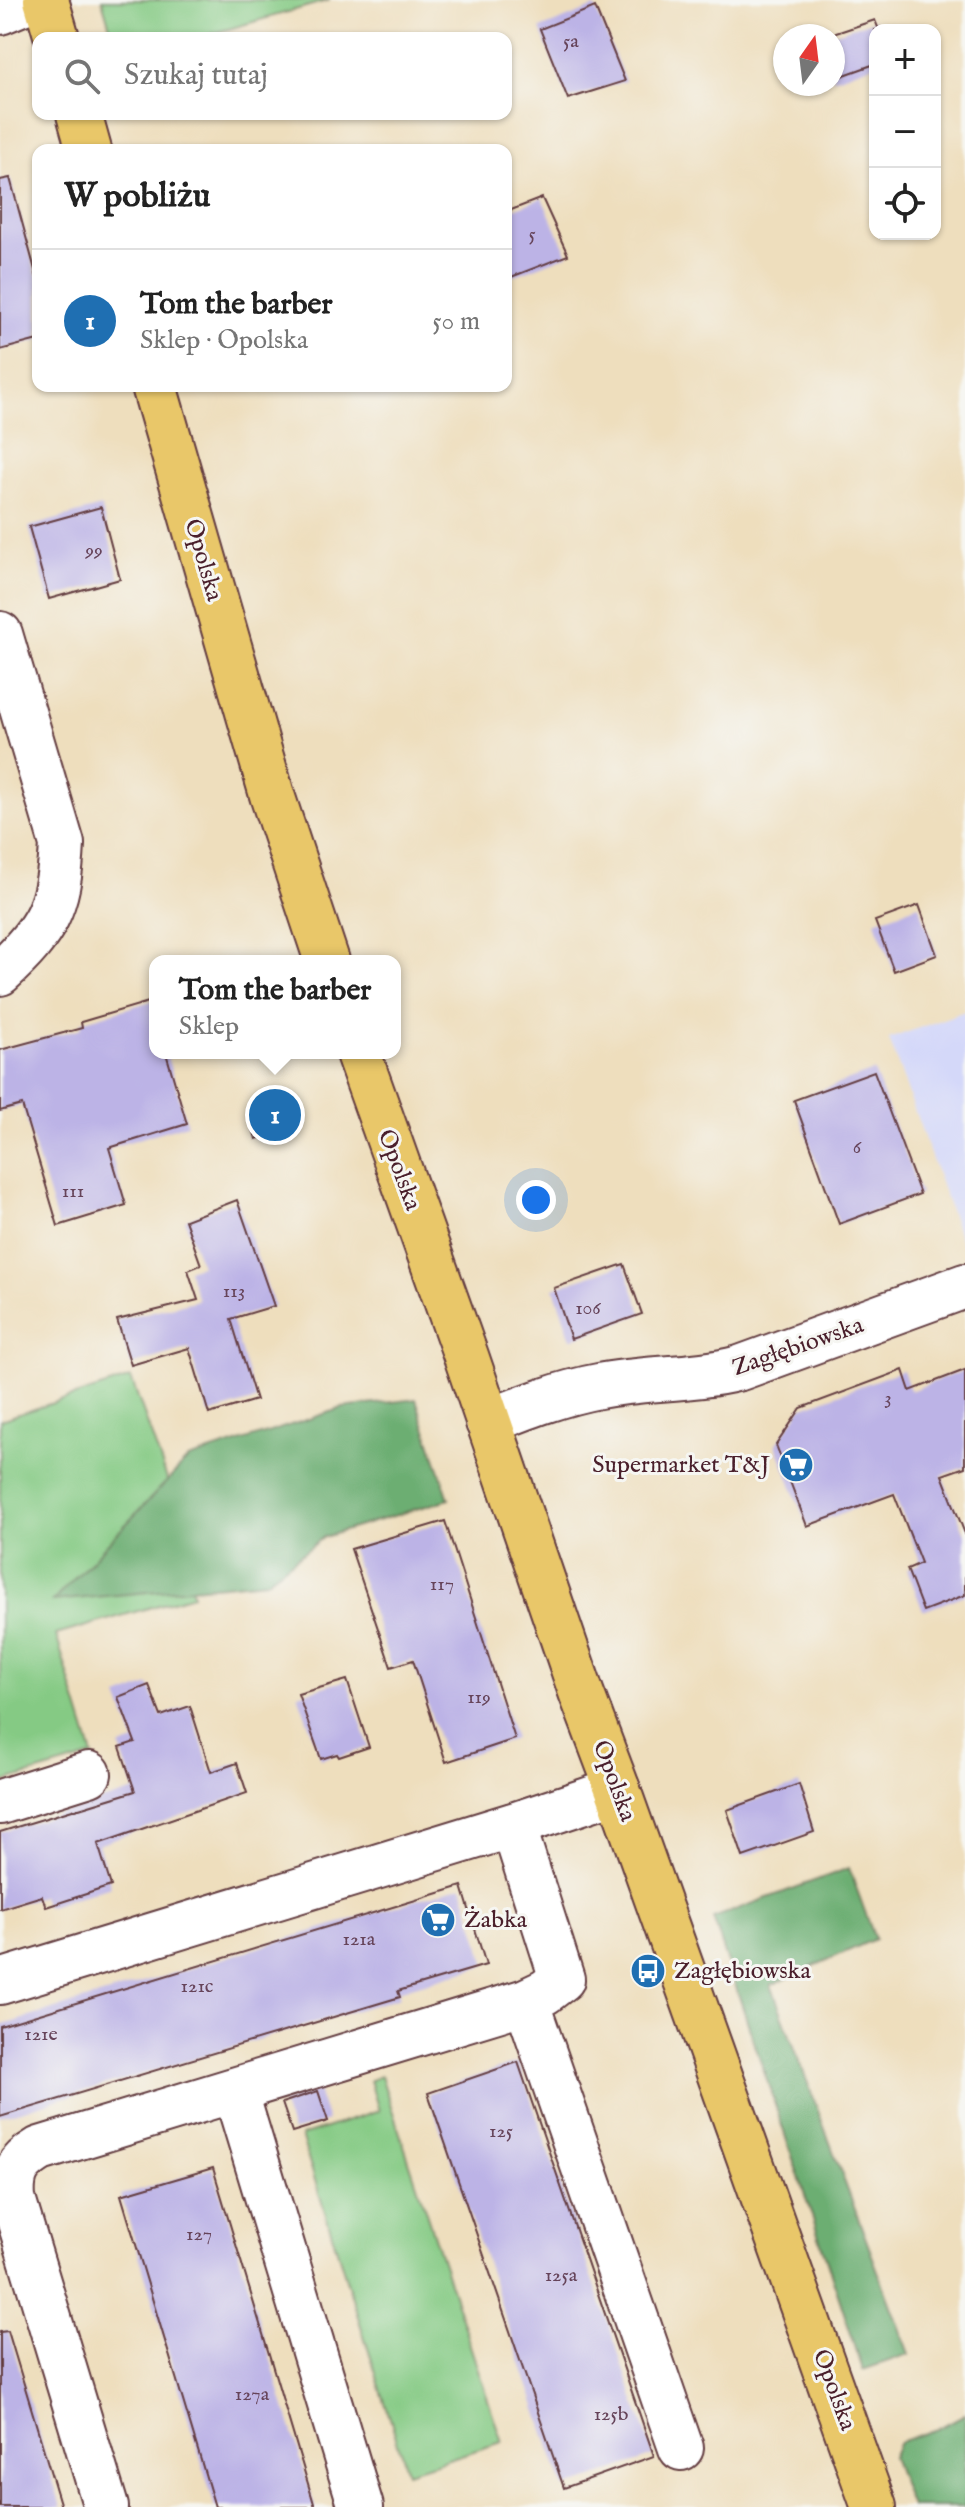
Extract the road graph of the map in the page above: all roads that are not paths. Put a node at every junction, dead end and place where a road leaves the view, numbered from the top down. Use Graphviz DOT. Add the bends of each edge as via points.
graph roads {
  1 [pos="29,0"];
  2 [pos="46,0"];
  3 [pos="0,12"];
  4 [pos="55,32"];
  5 [pos="81,120"];
  6 [pos="87,144"];
  7 [pos="156,392"];
  8 [pos="0,634"];
  9 [pos="325,955"];
  10 [pos="0,973"];
  11 [pos="360,1059"];
  12 [pos="965,1286"];
  13 [pos="488,1422"];
  14 [pos="89,1774"];
  15 [pos="618,1790"];
  16 [pos="0,1802"];
  17 [pos="513,1825"];
  18 [pos="0,1982"];
  19 [pos="526,2001"];
  20 [pos="235,2090"];
  21 [pos="681,2448"];
  22 [pos="106,2507"];
  23 [pos="361,2507"];
  24 [pos="874,2507"];
  1 -- 3 [label="street"];
  2 -- 4 [label="main road"];
  5 -- 6 [label="main road"];
  7 -- 9 [label="main road, Opolska" via="272,795"];
  8 -- 10 [label="street" via="62,844 52,909 28,947"];
  11 -- 13 [label="main road, Opolska"];
  12 -- 13 [label="street, Zagłębiowska" via="740,1368 600,1386 540,1401"];
  13 -- 15 [label="main road, Opolska"];
  14 -- 16 [label="street"];
  15 -- 17 [label="street"];
  15 -- 24 [label="main road, Opolska"];
  17 -- 18 [label="street"];
  17 -- 19 [label="street" via="562,1979"];
  19 -- 20 [label="street"];
  19 -- 21 [label="street"];
  20 -- 22 [label="street" via="40,2149 16,2168 13,2199"];
  20 -- 23 [label="street"];
}
